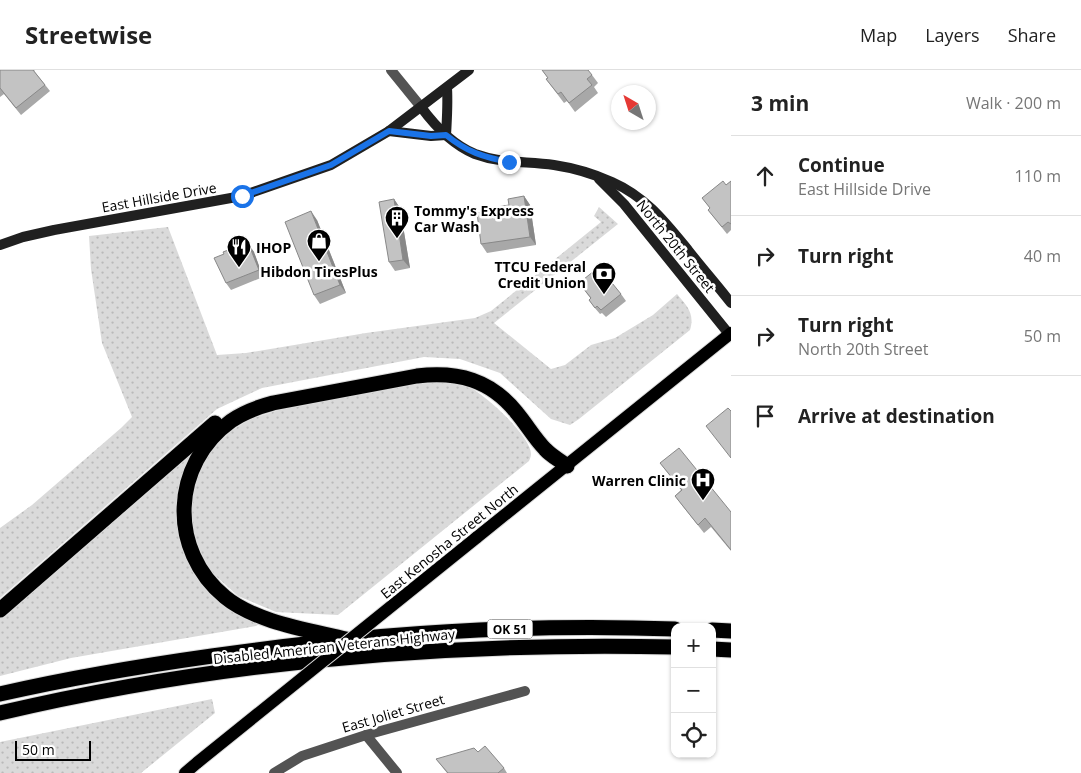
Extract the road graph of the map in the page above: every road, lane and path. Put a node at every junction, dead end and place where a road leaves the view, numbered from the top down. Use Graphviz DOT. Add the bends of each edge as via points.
graph roads {
  1 [pos="391,70"];
  2 [pos="469,70"];
  3 [pos="447,88"];
  4 [pos="421,108"];
  5 [pos="389,131"];
  6 [pos="446,135"];
  7 [pos="597,176"];
  8 [pos="0,245"];
  9 [pos="731,303"];
  10 [pos="730,334"];
  11 [pos="567,466"];
  12 [pos="0,610"];
  13 [pos="671,629"];
  14 [pos="716,630"];
  15 [pos="731,631"];
  16 [pos="346,639"];
  17 [pos="671,647"];
  18 [pos="716,649"];
  19 [pos="731,650"];
  20 [pos="525,691"];
  21 [pos="0,694"];
  22 [pos="0,713"];
  23 [pos="366,734"];
  24 [pos="185,773"];
  25 [pos="274,773"];
  26 [pos="397,773"];
  1 -- 4 [label="street"];
  2 -- 3 [label="street, East Hillside Drive"];
  3 -- 4 [label="street, East Hillside Drive"];
  3 -- 6 [label="street"];
  4 -- 5 [label="street, East Hillside Drive"];
  4 -- 6 [label="street, North 20th Street"];
  5 -- 6 [label="street"];
  5 -- 8 [label="street, East Hillside Drive" via="331,165 242,196 54,230"];
  6 -- 7 [label="street, North 20th Street" via="487,158 553,165"];
  7 -- 9 [label="street, North 20th Street" via="626,189 649,205"];
  7 -- 10 [label="street, North 20th Street" via="624,204"];
  10 -- 11 [label="main road, East Kenosha Street North"];
  11 -- 12 [label="highway" via="521,406 502,387 480,374 454,366 421,367 260,399 219,420"];
  11 -- 16 [label="highway" via="546,451 516,411 495,392 455,374 417,376 273,403 244,413 221,429 198,458 185,494 186,534 200,568 224,597 250,613"];
  11 -- 24 [label="main road, East Kenosha Street North, bridge"];
  13 -- 16 [label="highway, Disabled American Veterans Highway / OK 51" via="486,630"];
  14 -- 15 [label="highway"];
  16 -- 21 [label="highway, Disabled American Veterans Highway / OK 51" via="167,662"];
  17 -- 22 [label="highway, Disabled American Veterans Highway / OK 51" via="477,649 349,658 164,681"];
  18 -- 19 [label="highway"];
  20 -- 23 [label="street, East Joliet Street"];
  23 -- 25 [label="street, East Joliet Street" via="302,756"];
  23 -- 26 [label="street"];
}
